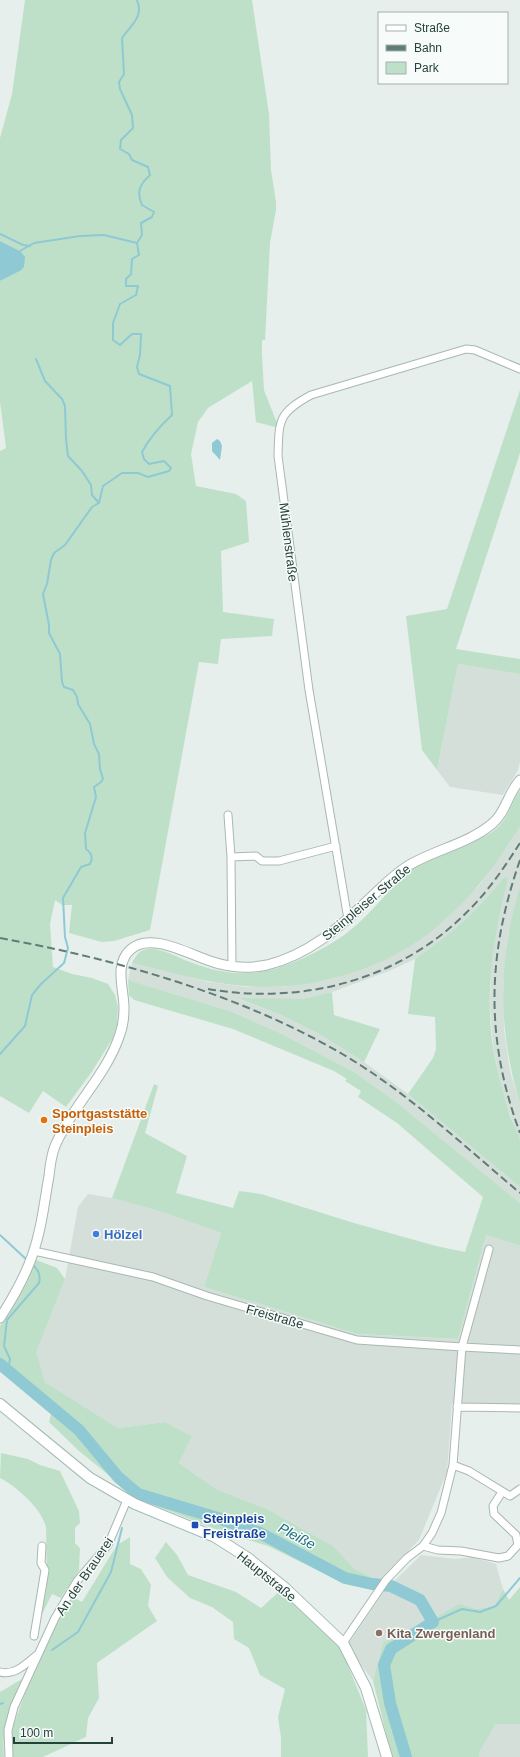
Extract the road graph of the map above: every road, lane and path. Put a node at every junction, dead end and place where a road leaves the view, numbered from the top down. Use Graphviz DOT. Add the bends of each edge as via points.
graph roads {
  1 [pos="520,369"];
  2 [pos="520,780"];
  3 [pos="228,815"];
  4 [pos="336,846"];
  5 [pos="231,857"];
  6 [pos="348,919"];
  7 [pos="232,966"];
  8 [pos="489,1249"];
  9 [pos="33,1254"];
  10 [pos="0,1318"];
  11 [pos="462,1347"];
  12 [pos="520,1350"];
  13 [pos="0,1404"];
  14 [pos="457,1406"];
  15 [pos="520,1408"];
  16 [pos="453,1466"];
  17 [pos="520,1489"];
  18 [pos="502,1492"];
  19 [pos="127,1500"];
  20 [pos="42,1546"];
  21 [pos="423,1546"];
  22 [pos="46,1637"];
  23 [pos="343,1642"];
  24 [pos="40,1652"];
  25 [pos="0,1672"];
  26 [pos="9,1757"];
  27 [pos="387,1757"];
  1 -- 4 [label="street, Mühlenstraße" via="475,350 466,349 311,395 294,405 284,415 279,428 278,456 309,690"];
  2 -- 6 [label="street, Steinpleiser Straße" via="511,791 501,814 481,832 410,864"];
  3 -- 5 [label="street"];
  4 -- 5 [label="street" via="279,861 262,861 256,856"];
  4 -- 6 [label="street, Mühlenstraße"];
  5 -- 7 [label="street"];
  6 -- 7 [label="street, Steinpleiser Straße" via="329,935 284,960 264,966"];
  7 -- 9 [label="street, Steinpleiser Straße" via="154,942 136,945 131,949 123,961 121,978 124,1011 120,1035 100,1073 60,1134 54,1150"];
  8 -- 11 [label="street"];
  9 -- 10 [label="street" via="15,1296"];
  9 -- 11 [label="street, Freistraße" via="153,1277 207,1296 356,1340"];
  11 -- 12 [label="street, Freistraße"];
  11 -- 14 [label="street"];
  13 -- 19 [label="main road, Hauptstraße" via="90,1478"];
  14 -- 15 [label="street"];
  14 -- 16 [label="street"];
  16 -- 18 [label="street" via="469,1471"];
  16 -- 21 [label="street" via="441,1513"];
  17 -- 18 [label="street" via="510,1496"];
  18 -- 21 [label="street" via="493,1506 494,1514 516,1535 518,1545 508,1556 499,1558"];
  19 -- 22 [label="street, An der Brauerei" via="108,1545 77,1581"];
  19 -- 23 [label="main road, Hauptstraße" via="215,1536 286,1588"];
  20 -- 22 [label="street" via="41,1562 45,1570 35,1633"];
  21 -- 23 [label="street" via="386,1580"];
  22 -- 24 [label="street, An der Brauerei"];
  23 -- 27 [label="main road, Hauptstraße" via="366,1688"];
  24 -- 25 [label="street, An der Brauerei" via="15,1672"];
  24 -- 26 [label="street, An der Brauerei" via="14,1707 8,1730"];
}
